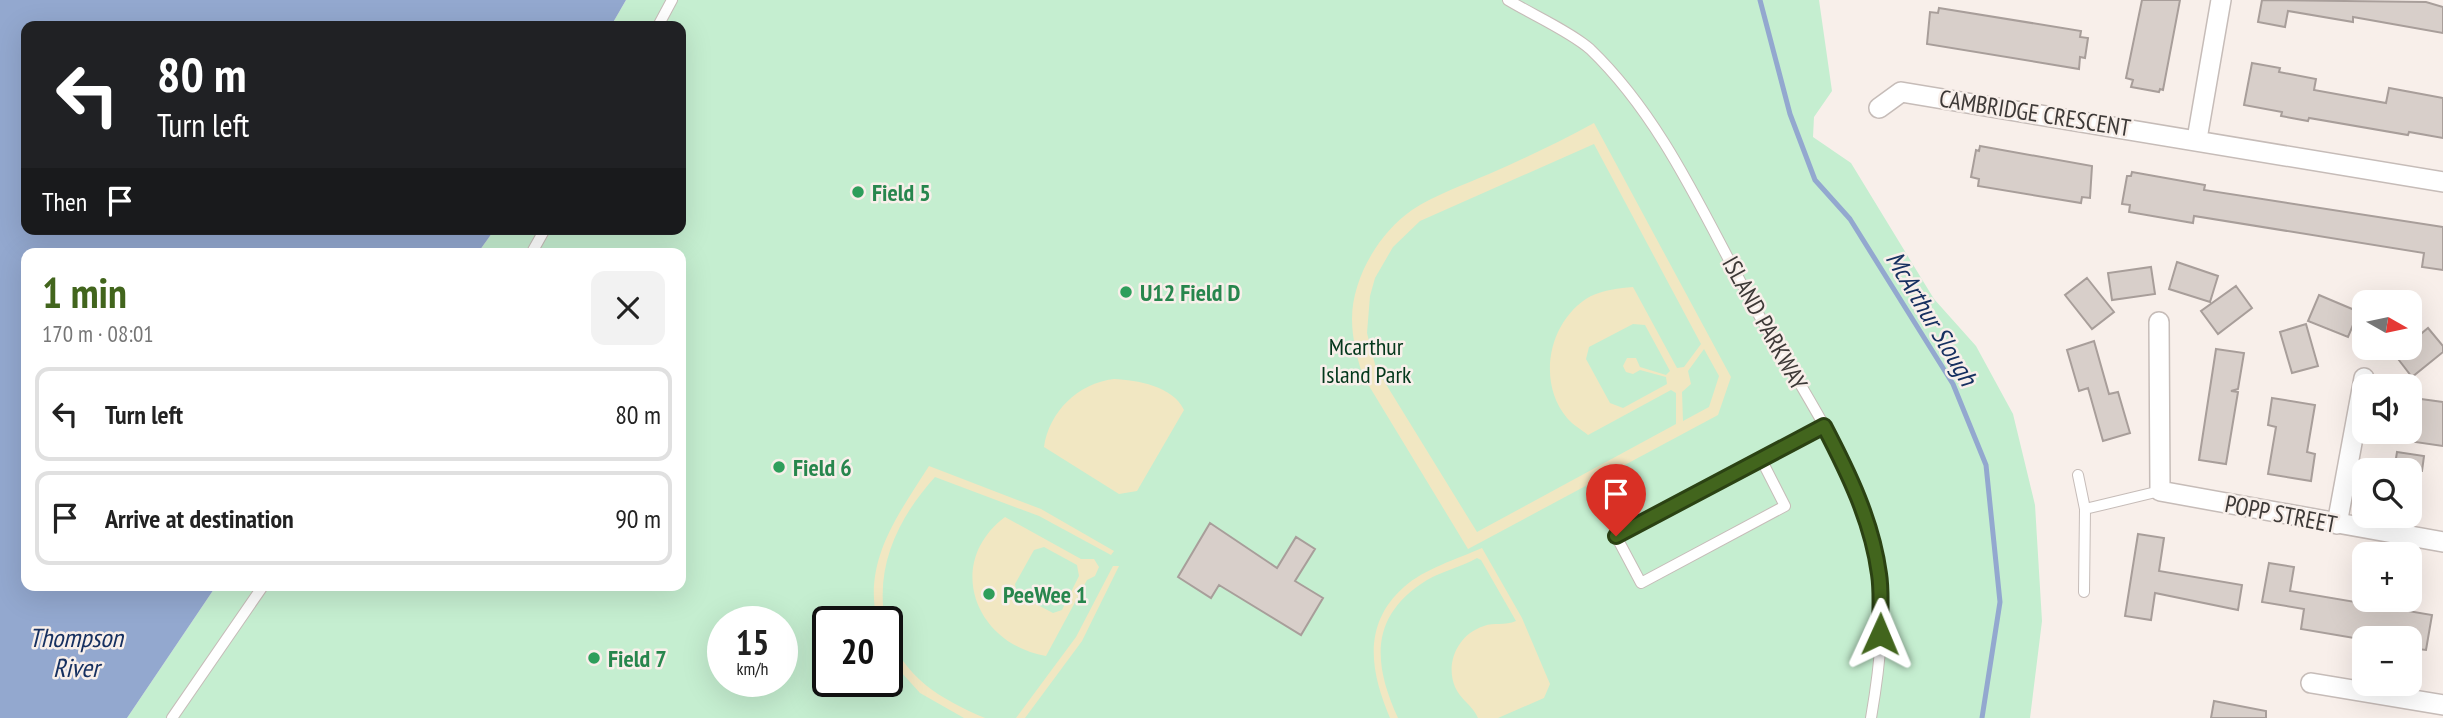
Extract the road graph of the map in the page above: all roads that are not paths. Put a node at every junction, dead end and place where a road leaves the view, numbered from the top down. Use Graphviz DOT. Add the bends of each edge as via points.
graph roads {
  1 [pos="672,0"];
  2 [pos="1508,0"];
  3 [pos="2221,0"];
  4 [pos="660,21"];
  5 [pos="1878,108"];
  6 [pos="2197,139"];
  7 [pos="2443,182"];
  8 [pos="2159,322"];
  9 [pos="1824,426"];
  10 [pos="2352,443"];
  11 [pos="1761,459"];
  12 [pos="2078,475"];
  13 [pos="2160,491"];
  14 [pos="2085,509"];
  15 [pos="2337,524"];
  16 [pos="2443,542"];
  17 [pos="260,591"];
  18 [pos="2084,592"];
  19 [pos="2311,683"];
  20 [pos="2443,705"];
  21 [pos="172,718"];
  22 [pos="1871,718"];
  1 -- 4 [label="lane"];
  2 -- 9 [label="lane, ISLAND PARKWAY" via="1587,47 1646,115"];
  3 -- 6 [label="street"];
  5 -- 6 [label="street, CAMBRIDGE CRESCENT" via="1900,92"];
  6 -- 7 [label="street, CAMBRIDGE CRESCENT"];
  8 -- 13 [label="street"];
  9 -- 11 [label="lane"];
  9 -- 22 [label="lane, ISLAND PARKWAY" via="1857,495 1880,576 1880,634"];
  10 -- 15 [label="street"];
  11 -- 11 [label="lane" via="1785,506 1641,583 1616,536"];
  12 -- 14 [label="lane"];
  13 -- 14 [label="lane"];
  13 -- 15 [label="street, POPP STREET"];
  14 -- 18 [label="lane"];
  15 -- 16 [label="street, POPP STREET"];
  17 -- 21 [label="lane"];
  19 -- 20 [label="street"];
}
